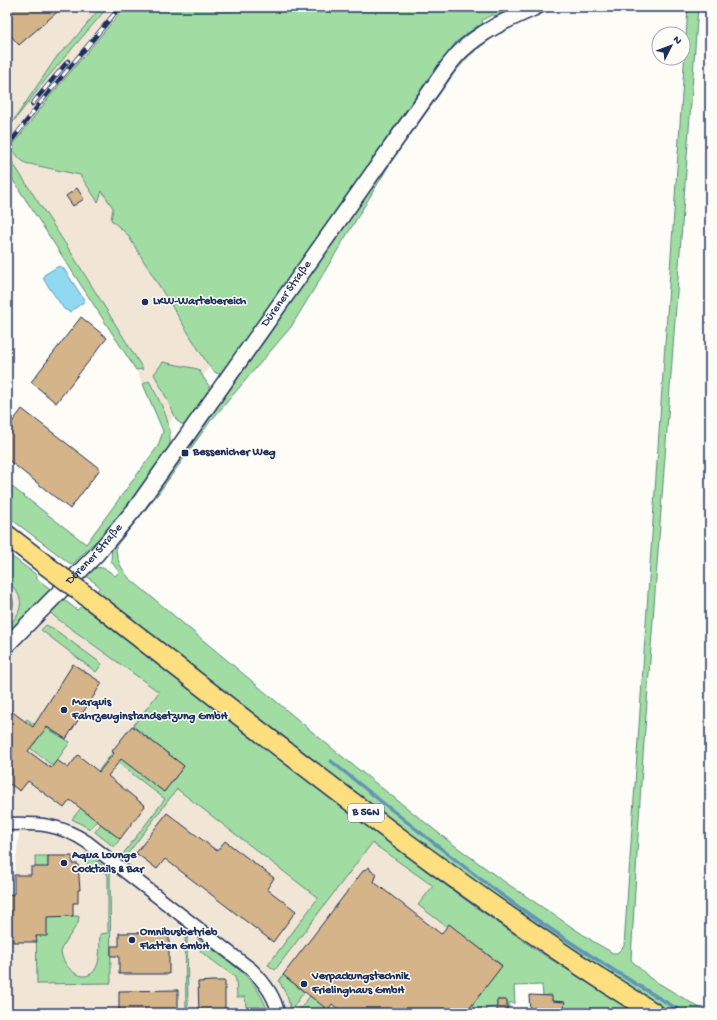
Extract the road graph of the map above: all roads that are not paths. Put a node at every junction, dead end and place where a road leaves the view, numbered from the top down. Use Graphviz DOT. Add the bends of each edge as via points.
graph roads {
  1 [pos="536,7"];
  2 [pos="7,535"];
  3 [pos="7,645"];
  4 [pos="7,824"];
  5 [pos="278,1013"];
  6 [pos="654,1013"];
  1 -- 3 [label="street, Dürener Straße" via="490,29 454,59 148,493 111,538"];
  2 -- 6 [label="main road, B 56N, bridge" via="431,861 534,936"];
  4 -- 5 [label="street" via="52,826 70,832 87,842 252,970 272,994"];
}
